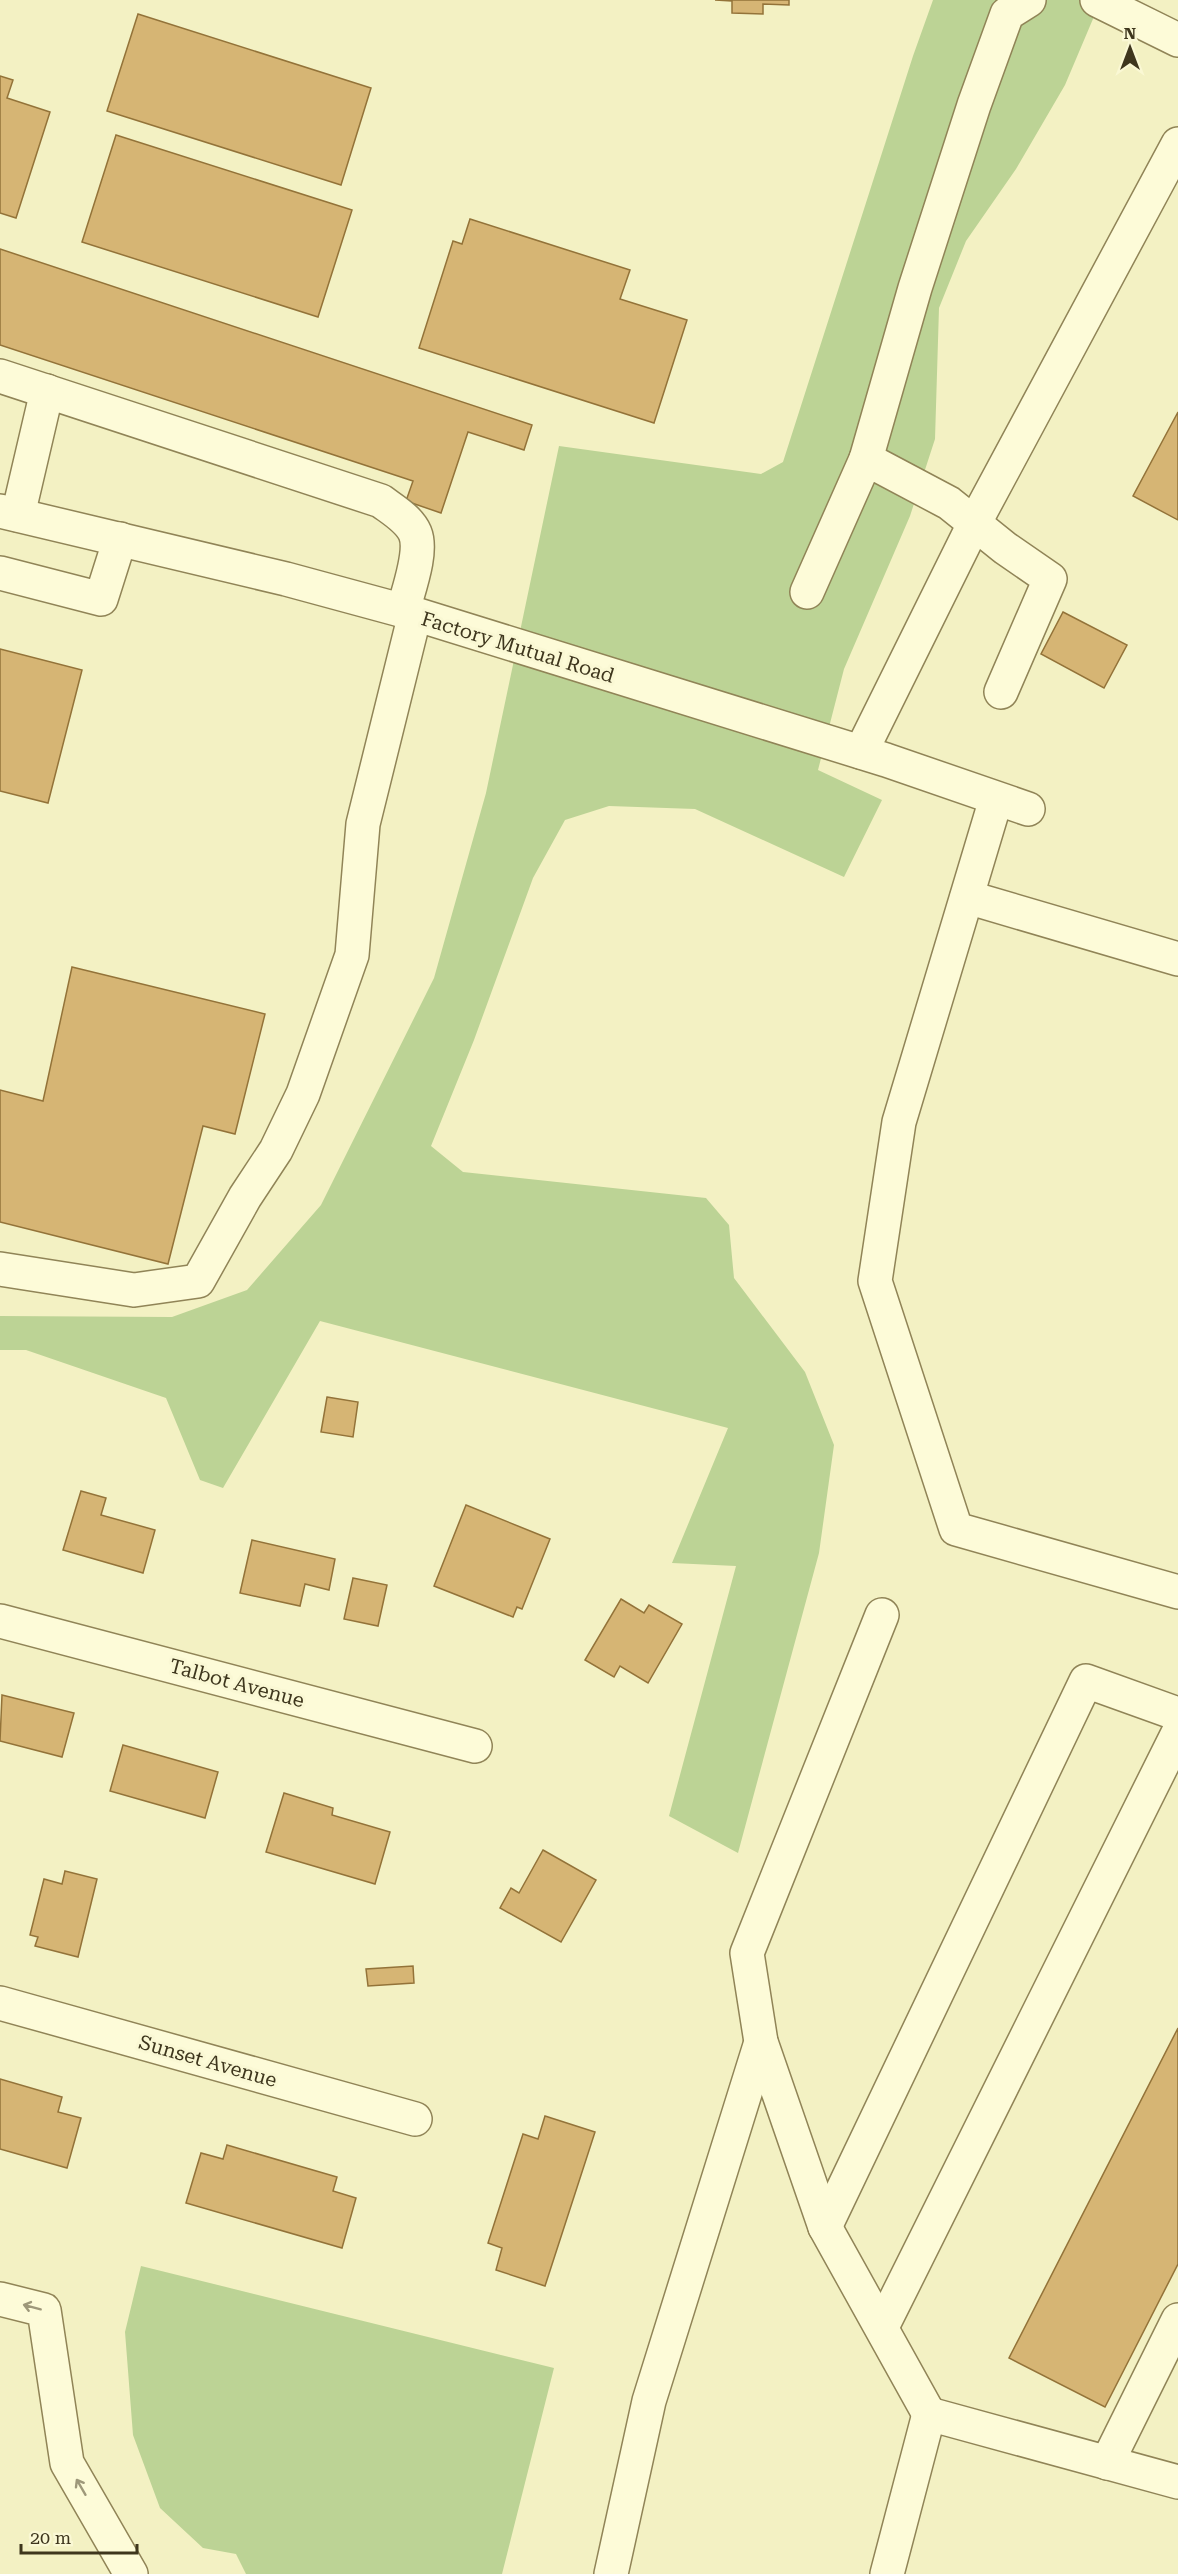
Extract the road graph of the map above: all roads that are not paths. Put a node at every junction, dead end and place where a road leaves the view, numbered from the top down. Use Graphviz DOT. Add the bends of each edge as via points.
graph roads {
  1 [pos="1029,0"];
  2 [pos="1097,0"];
  3 [pos="1178,40"];
  4 [pos="1178,144"];
  5 [pos="0,376"];
  6 [pos="47,391"];
  7 [pos="866,459"];
  8 [pos="9,513"];
  9 [pos="974,524"];
  10 [pos="120,539"];
  11 [pos="0,573"];
  12 [pos="807,592"];
  13 [pos="409,612"];
  14 [pos="1001,692"];
  15 [pos="861,752"];
  16 [pos="996,798"];
  17 [pos="1028,809"];
  18 [pos="967,897"];
  19 [pos="1178,959"];
  20 [pos="0,1269"];
  21 [pos="1178,1592"];
  22 [pos="882,1615"];
  23 [pos="0,1621"];
  24 [pos="1178,1714"];
  25 [pos="1178,1733"];
  26 [pos="475,1746"];
  27 [pos="0,2003"];
  28 [pos="761,2042"];
  29 [pos="415,2119"];
  30 [pos="825,2227"];
  31 [pos="0,2298"];
  32 [pos="1178,2320"];
  33 [pos="882,2327"];
  34 [pos="929,2414"];
  35 [pos="1107,2463"];
  36 [pos="1178,2482"];
  37 [pos="131,2574"];
  38 [pos="611,2574"];
  39 [pos="887,2574"];
  1 -- 7 [label="street" via="1007,14 974,105 915,288"];
  2 -- 3 [label="street"];
  4 -- 9 [label="street"];
  5 -- 6 [label="street"];
  6 -- 8 [label="street"];
  6 -- 13 [label="street" via="381,501 402,517 415,534 417,553"];
  7 -- 9 [label="street" via="949,503"];
  7 -- 12 [label="street"];
  8 -- 10 [label="street, Factory Mutual Road"];
  9 -- 14 [label="street" via="1050,579"];
  9 -- 15 [label="street"];
  10 -- 11 [label="street" via="101,599"];
  10 -- 13 [label="street, Factory Mutual Road"];
  13 -- 15 [label="street, Factory Mutual Road"];
  13 -- 20 [label="street" via="363,824 352,955 298,1104 276,1150 198,1281 134,1290"];
  15 -- 16 [label="street, Factory Mutual Road"];
  16 -- 17 [label="street, Factory Mutual Road"];
  16 -- 18 [label="street"];
  18 -- 19 [label="street"];
  18 -- 21 [label="street" via="899,1122 875,1281 956,1529"];
  22 -- 28 [label="street" via="747,1953"];
  23 -- 26 [label="street, Talbot Avenue"];
  24 -- 30 [label="street" via="1086,1681"];
  25 -- 33 [label="street"];
  27 -- 29 [label="street, Sunset Avenue"];
  28 -- 30 [label="street"];
  28 -- 38 [label="street" via="649,2402"];
  30 -- 33 [label="street"];
  37 -- 31 [label="street, one-way" via="67,2463 44,2310"];
  32 -- 35 [label="street"];
  33 -- 34 [label="street"];
  34 -- 35 [label="street"];
  34 -- 39 [label="street"];
  35 -- 36 [label="street"];
}
